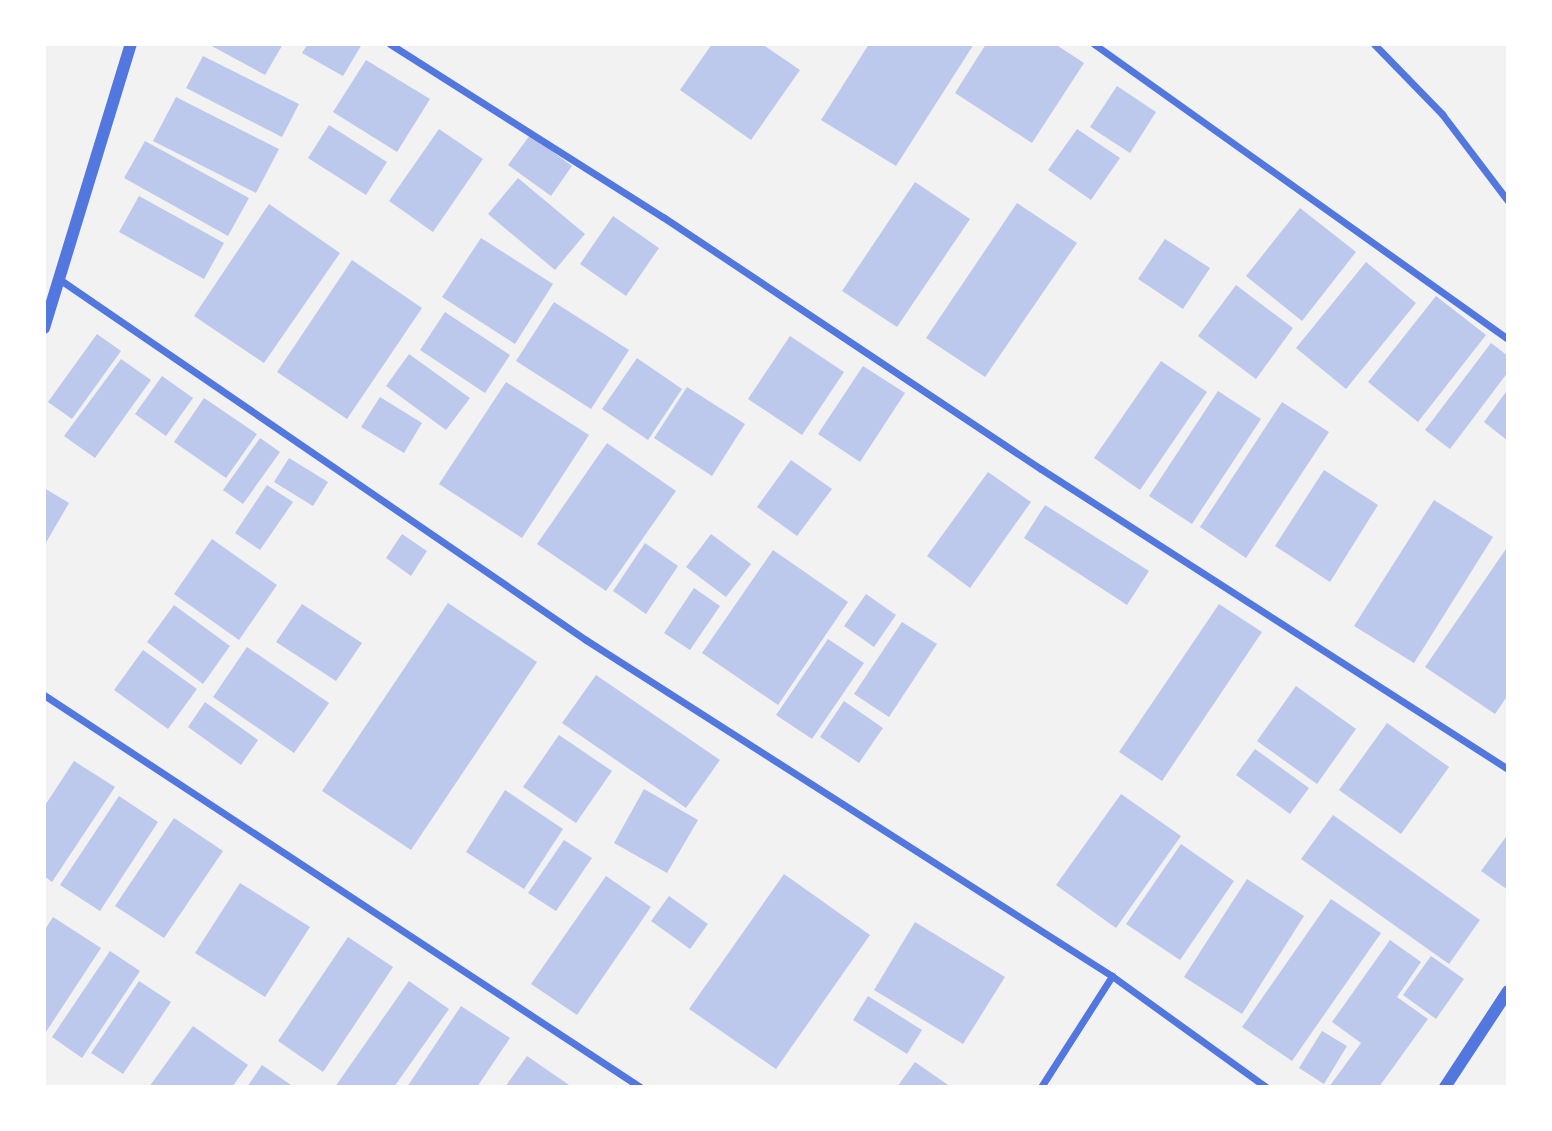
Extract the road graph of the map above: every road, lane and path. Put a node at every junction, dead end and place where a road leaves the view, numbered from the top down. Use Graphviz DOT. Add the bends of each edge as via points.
graph roads {
  1 [pos="131,44"];
  2 [pos="390,44"];
  3 [pos="1094,44"];
  4 [pos="1374,44"];
  5 [pos="1508,201"];
  6 [pos="59,279"];
  7 [pos="44,328"];
  8 [pos="1508,339"];
  9 [pos="44,695"];
  10 [pos="1508,769"];
  11 [pos="1112,976"];
  12 [pos="1508,991"];
  13 [pos="640,1087"];
  14 [pos="1041,1087"];
  15 [pos="1266,1087"];
  16 [pos="1445,1087"];
  1 -- 6 [label="street"];
  2 -- 10 [label="street"];
  3 -- 8 [label="street"];
  4 -- 5 [label="street" via="1442,114"];
  6 -- 7 [label="street"];
  6 -- 11 [label="street" via="586,640"];
  9 -- 13 [label="street"];
  11 -- 14 [label="street"];
  11 -- 15 [label="street"];
  12 -- 16 [label="street"];
}
